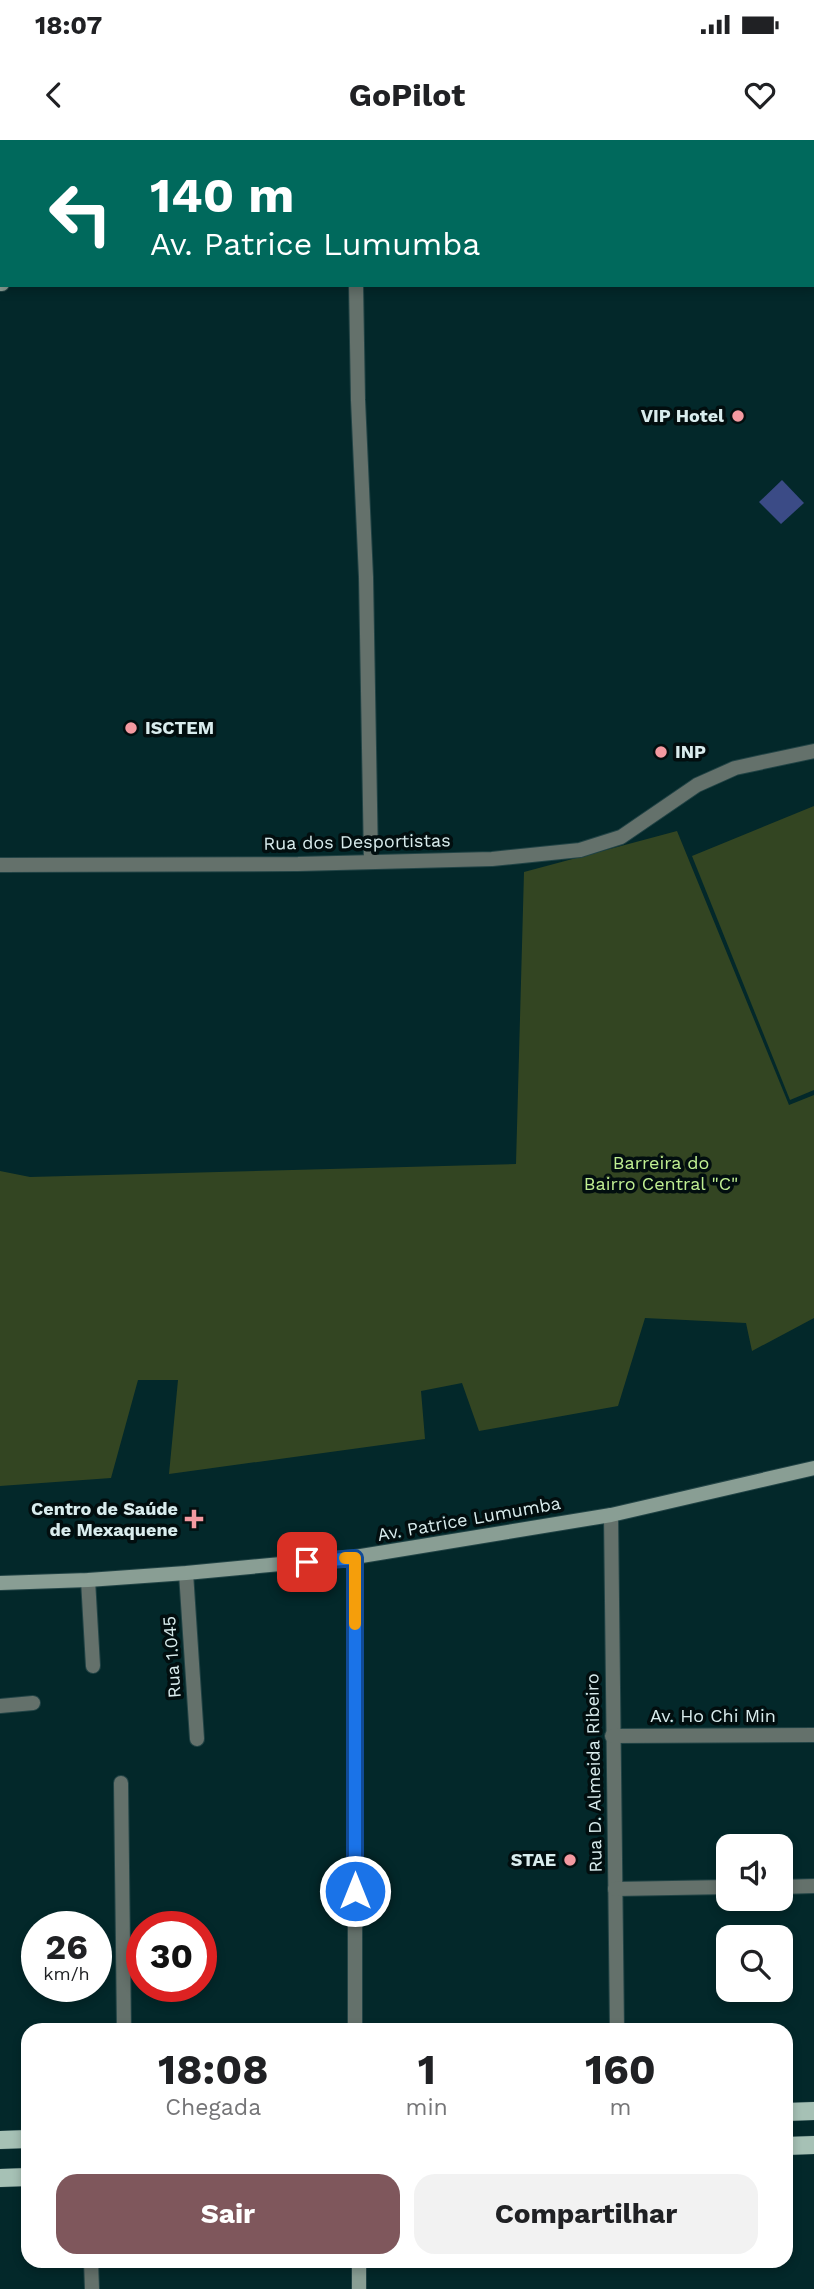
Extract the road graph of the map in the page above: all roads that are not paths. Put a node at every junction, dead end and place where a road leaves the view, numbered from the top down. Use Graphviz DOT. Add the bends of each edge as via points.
graph roads {
  1 [pos="355,287"];
  2 [pos="814,751"];
  3 [pos="371,861"];
  4 [pos="0,865"];
  5 [pos="814,1468"];
  6 [pos="611,1515"];
  7 [pos="355,1558"];
  8 [pos="186,1573"];
  9 [pos="88,1580"];
  10 [pos="0,1583"];
  11 [pos="93,1666"];
  12 [pos="33,1703"];
  13 [pos="0,1706"];
  14 [pos="814,1735"];
  15 [pos="612,1736"];
  16 [pos="197,1739"];
  17 [pos="121,1783"];
  18 [pos="793,1886"];
  19 [pos="814,1886"];
  20 [pos="716,1887"];
  21 [pos="615,1889"];
  22 [pos="124,2023"];
  23 [pos="355,2023"];
  24 [pos="617,2023"];
  25 [pos="814,2111"];
  26 [pos="793,2112"];
  27 [pos="21,2139"];
  28 [pos="0,2140"];
  29 [pos="814,2145"];
  30 [pos="793,2146"];
  31 [pos="21,2177"];
  32 [pos="0,2178"];
  33 [pos="92,2268"];
  34 [pos="359,2268"];
  35 [pos="92,2289"];
  36 [pos="359,2289"];
  1 -- 3 [label="street"];
  2 -- 3 [label="street, Rua dos Desportistas" via="735,768 697,785 621,837 580,850 492,859"];
  3 -- 4 [label="street, Rua dos Desportistas"];
  5 -- 6 [label="main road, Av. Patrice Lumumba"];
  6 -- 7 [label="main road, Av. Patrice Lumumba"];
  6 -- 15 [label="street, Rua D. Almeida Ribeiro"];
  7 -- 8 [label="main road, Av. Patrice Lumumba"];
  7 -- 23 [label="street"];
  8 -- 9 [label="main road, Av. Patrice Lumumba"];
  8 -- 16 [label="street, Rua 1.045"];
  9 -- 10 [label="main road, Av. Patrice Lumumba"];
  9 -- 11 [label="street"];
  12 -- 13 [label="street"];
  14 -- 15 [label="street, Av. Ho Chi Min"];
  15 -- 21 [label="street, Rua D. Almeida Ribeiro"];
  17 -- 22 [label="street"];
  18 -- 19 [label="street"];
  20 -- 21 [label="street"];
  21 -- 24 [label="street, Rua D. Almeida Ribeiro"];
  25 -- 26 [label="main road"];
  27 -- 28 [label="main road"];
  29 -- 30 [label="main road"];
  31 -- 32 [label="main road"];
  33 -- 35 [label="street"];
  34 -- 36 [label="main road"];
}
